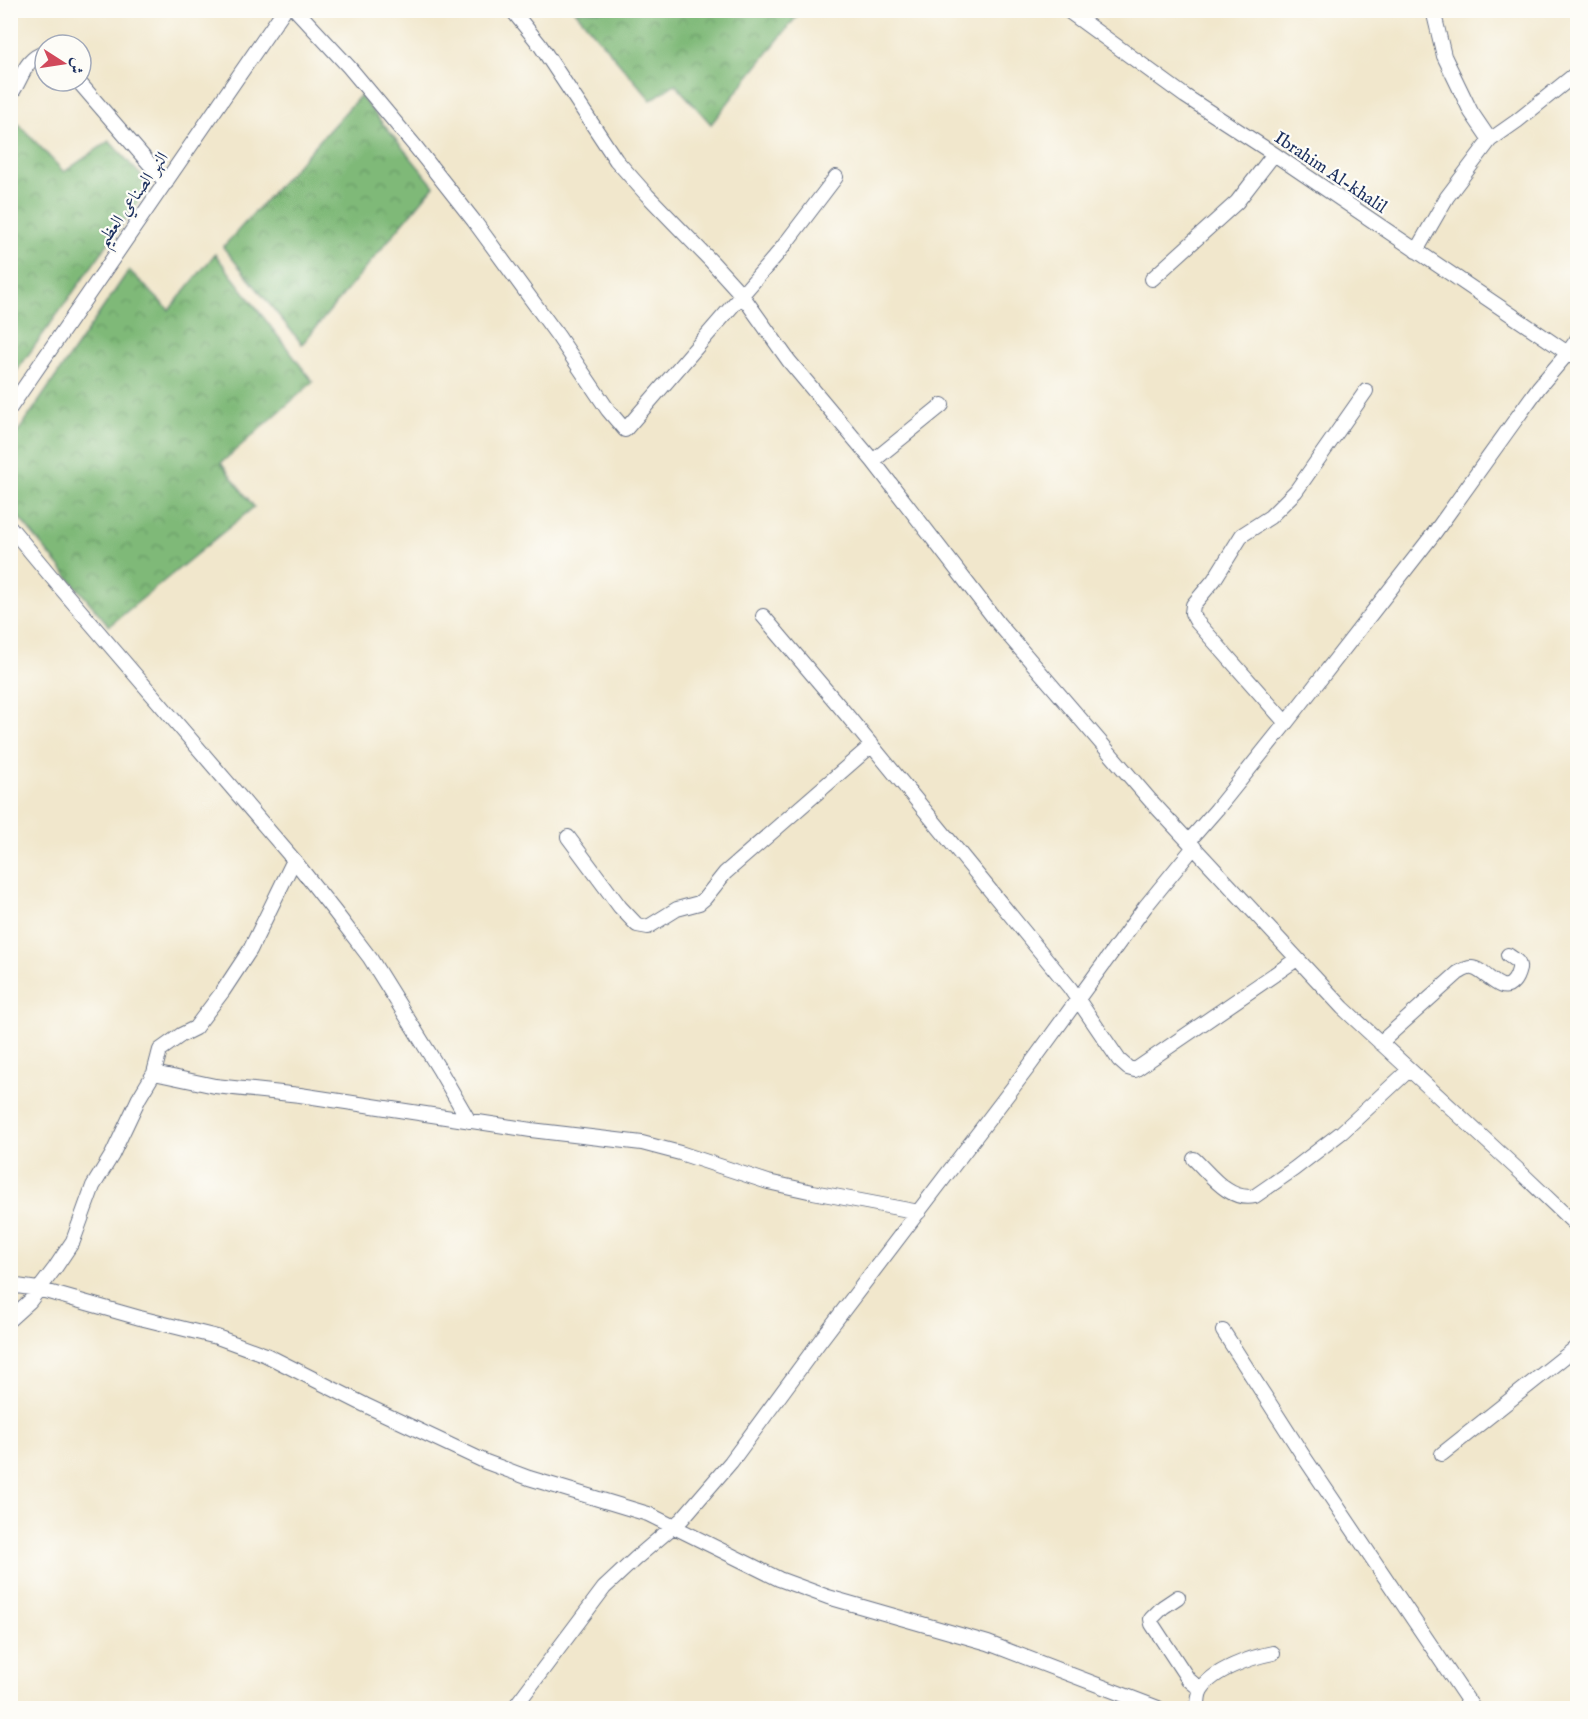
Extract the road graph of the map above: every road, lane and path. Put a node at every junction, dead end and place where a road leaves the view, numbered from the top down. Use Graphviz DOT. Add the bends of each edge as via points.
graph roads {
  1 [pos="284,10"];
  2 [pos="296,10"];
  3 [pos="513,10"];
  4 [pos="1067,10"];
  5 [pos="1433,10"];
  6 [pos="33,60"];
  7 [pos="1578,72"];
  8 [pos="88,93"];
  9 [pos="10,95"];
  10 [pos="1490,140"];
  11 [pos="1274,154"];
  12 [pos="836,177"];
  13 [pos="166,183"];
  14 [pos="1416,251"];
  15 [pos="1152,279"];
  16 [pos="742,295"];
  17 [pos="1578,338"];
  18 [pos="1572,357"];
  19 [pos="1366,391"];
  20 [pos="942,405"];
  21 [pos="10,408"];
  22 [pos="873,461"];
  23 [pos="10,527"];
  24 [pos="763,616"];
  25 [pos="1286,723"];
  26 [pos="872,746"];
  27 [pos="568,837"];
  28 [pos="1191,844"];
  29 [pos="294,860"];
  30 [pos="1508,955"];
  31 [pos="1297,959"];
  32 [pos="1078,999"];
  33 [pos="1380,1043"];
  34 [pos="1409,1070"];
  35 [pos="154,1073"];
  36 [pos="469,1121"];
  37 [pos="1194,1159"];
  38 [pos="919,1212"];
  39 [pos="1578,1227"];
  40 [pos="10,1285"];
  41 [pos="38,1289"];
  42 [pos="10,1319"];
  43 [pos="1223,1331"];
  44 [pos="1578,1346"];
  45 [pos="1442,1454"];
  46 [pos="674,1526"];
  47 [pos="1178,1597"];
  48 [pos="1273,1653"];
  49 [pos="1203,1687"];
  50 [pos="514,1708"];
  51 [pos="1158,1708"];
  52 [pos="1198,1708"];
  53 [pos="1473,1708"];
  1 -- 13 [label="street, النهر الصناعي العظيم"];
  2 -- 16 [label="street" via="430,165 625,430"];
  3 -- 16 [label="street" via="616,160"];
  4 -- 11 [label="street, Ibrahim Al-khalil" via="1185,96"];
  5 -- 10 [label="street" via="1444,56 1471,112"];
  6 -- 9 [label="street"];
  7 -- 10 [label="street"];
  8 -- 13 [label="street"];
  10 -- 14 [label="street" via="1447,197"];
  11 -- 14 [label="street, Ibrahim Al-khalil"];
  11 -- 15 [label="street" via="1237,202"];
  12 -- 16 [label="street"];
  13 -- 21 [label="street, النهر الصناعي العظيم"];
  14 -- 18 [label="street, Ibrahim Al-khalil"];
  16 -- 22 [label="street" via="789,362"];
  17 -- 18 [label="street"];
  18 -- 25 [label="street" via="1539,387 1435,532"];
  19 -- 25 [label="street" via="1296,491 1269,517 1242,535 1193,605 1197,622"];
  20 -- 22 [label="street"];
  22 -- 28 [label="street" via="998,622"];
  23 -- 29 [label="street"];
  24 -- 26 [label="street"];
  25 -- 28 [label="street"];
  26 -- 27 [label="street" via="724,873 699,903 677,909 648,927 638,925 620,907"];
  26 -- 32 [label="street"];
  28 -- 31 [label="street"];
  28 -- 32 [label="street"];
  29 -- 35 [label="street" via="250,950 195,1028 160,1050"];
  29 -- 36 [label="street" via="369,958"];
  30 -- 33 [label="street" via="1518,962 1519,968 1509,986 1494,982 1474,968 1466,969"];
  31 -- 32 [label="street" via="1135,1070 1119,1060"];
  31 -- 33 [label="street"];
  32 -- 38 [label="street"];
  33 -- 34 [label="street"];
  34 -- 37 [label="street" via="1342,1132 1255,1196 1234,1195"];
  34 -- 39 [label="street"];
  35 -- 36 [label="street" via="215,1086"];
  35 -- 41 [label="street" via="93,1186 73,1241"];
  36 -- 38 [label="street" via="642,1143 768,1182"];
  38 -- 46 [label="street" via="731,1462"];
  40 -- 41 [label="street"];
  41 -- 42 [label="street"];
  41 -- 46 [label="street" via="244,1346 497,1467 643,1512"];
  43 -- 53 [label="street"];
  44 -- 45 [label="street"];
  46 -- 50 [label="street" via="604,1588"];
  46 -- 51 [label="street" via="771,1575 828,1597 988,1643"];
  47 -- 49 [label="street" via="1154,1614 1152,1624 1188,1679"];
  48 -- 49 [label="street" via="1227,1668"];
  49 -- 52 [label="street"];
}
